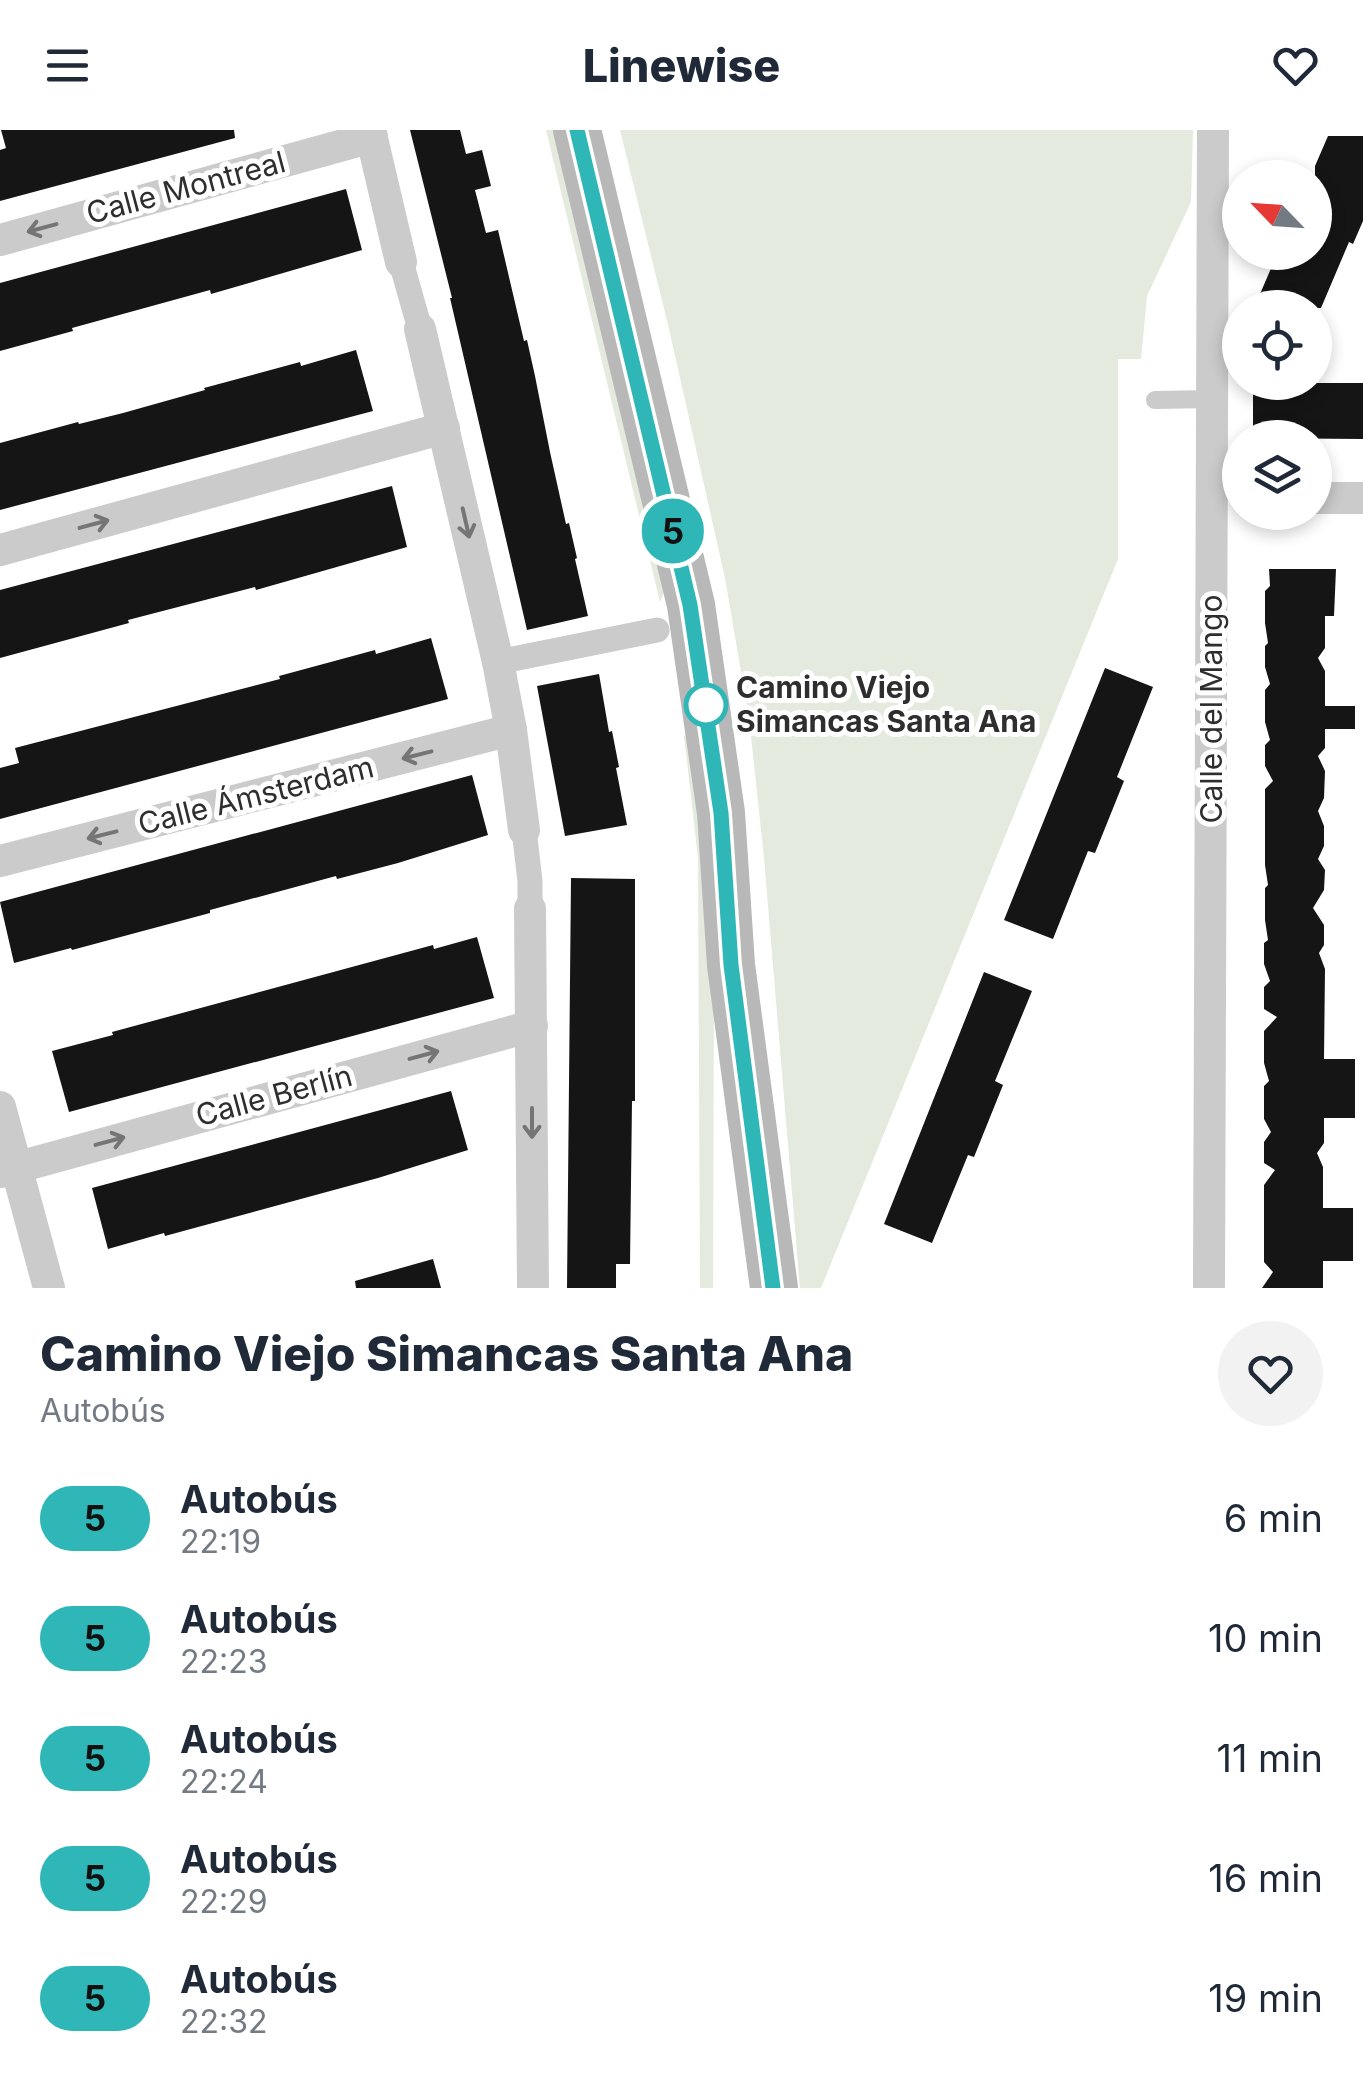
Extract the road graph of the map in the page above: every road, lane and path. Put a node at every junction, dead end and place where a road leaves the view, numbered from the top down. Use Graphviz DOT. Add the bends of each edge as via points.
graph roads {
  1 [pos="577,130"];
  2 [pos="1213,130"];
  3 [pos="371,134"];
  4 [pos="0,240"];
  5 [pos="403,272"];
  6 [pos="420,329"];
  7 [pos="1213,399"];
  8 [pos="1155,400"];
  9 [pos="444,428"];
  10 [pos="1222,468"];
  11 [pos="1332,498"];
  12 [pos="1363,498"];
  13 [pos="1225,530"];
  14 [pos="0,550"];
  15 [pos="658,630"];
  16 [pos="498,662"];
  17 [pos="511,730"];
  18 [pos="524,830"];
  19 [pos="0,862"];
  20 [pos="530,895"];
  21 [pos="532,1026"];
  22 [pos="0,1106"];
  23 [pos="8,1170"];
  24 [pos="49,1288"];
  25 [pos="533,1288"];
  26 [pos="774,1288"];
  27 [pos="1210,1288"];
  1 -- 26 [label="main road" via="694,624"];
  2 -- 7 [label="street, Calle del Mango"];
  3 -- 4 [label="street, Calle Montreal, one-way"];
  3 -- 5 [label="street, Calle Montreal"];
  5 -- 6 [label="street"];
  6 -- 9 [label="street"];
  7 -- 8 [label="lane"];
  7 -- 10 [label="street, Calle del Mango"];
  14 -- 9 [label="street, one-way"];
  9 -- 16 [label="street, one-way"];
  11 -- 12 [label="street"];
  13 -- 27 [label="street, Calle del Mango"];
  15 -- 16 [label="street"];
  16 -- 17 [label="street"];
  17 -- 18 [label="street"];
  17 -- 19 [label="street, Calle Ámsterdam, one-way"];
  18 -- 20 [label="street"];
  20 -- 21 [label="street"];
  23 -- 21 [label="street, Calle Berlín, one-way"];
  21 -- 25 [label="street, one-way"];
  22 -- 23 [label="street"];
  23 -- 24 [label="street"];
}
